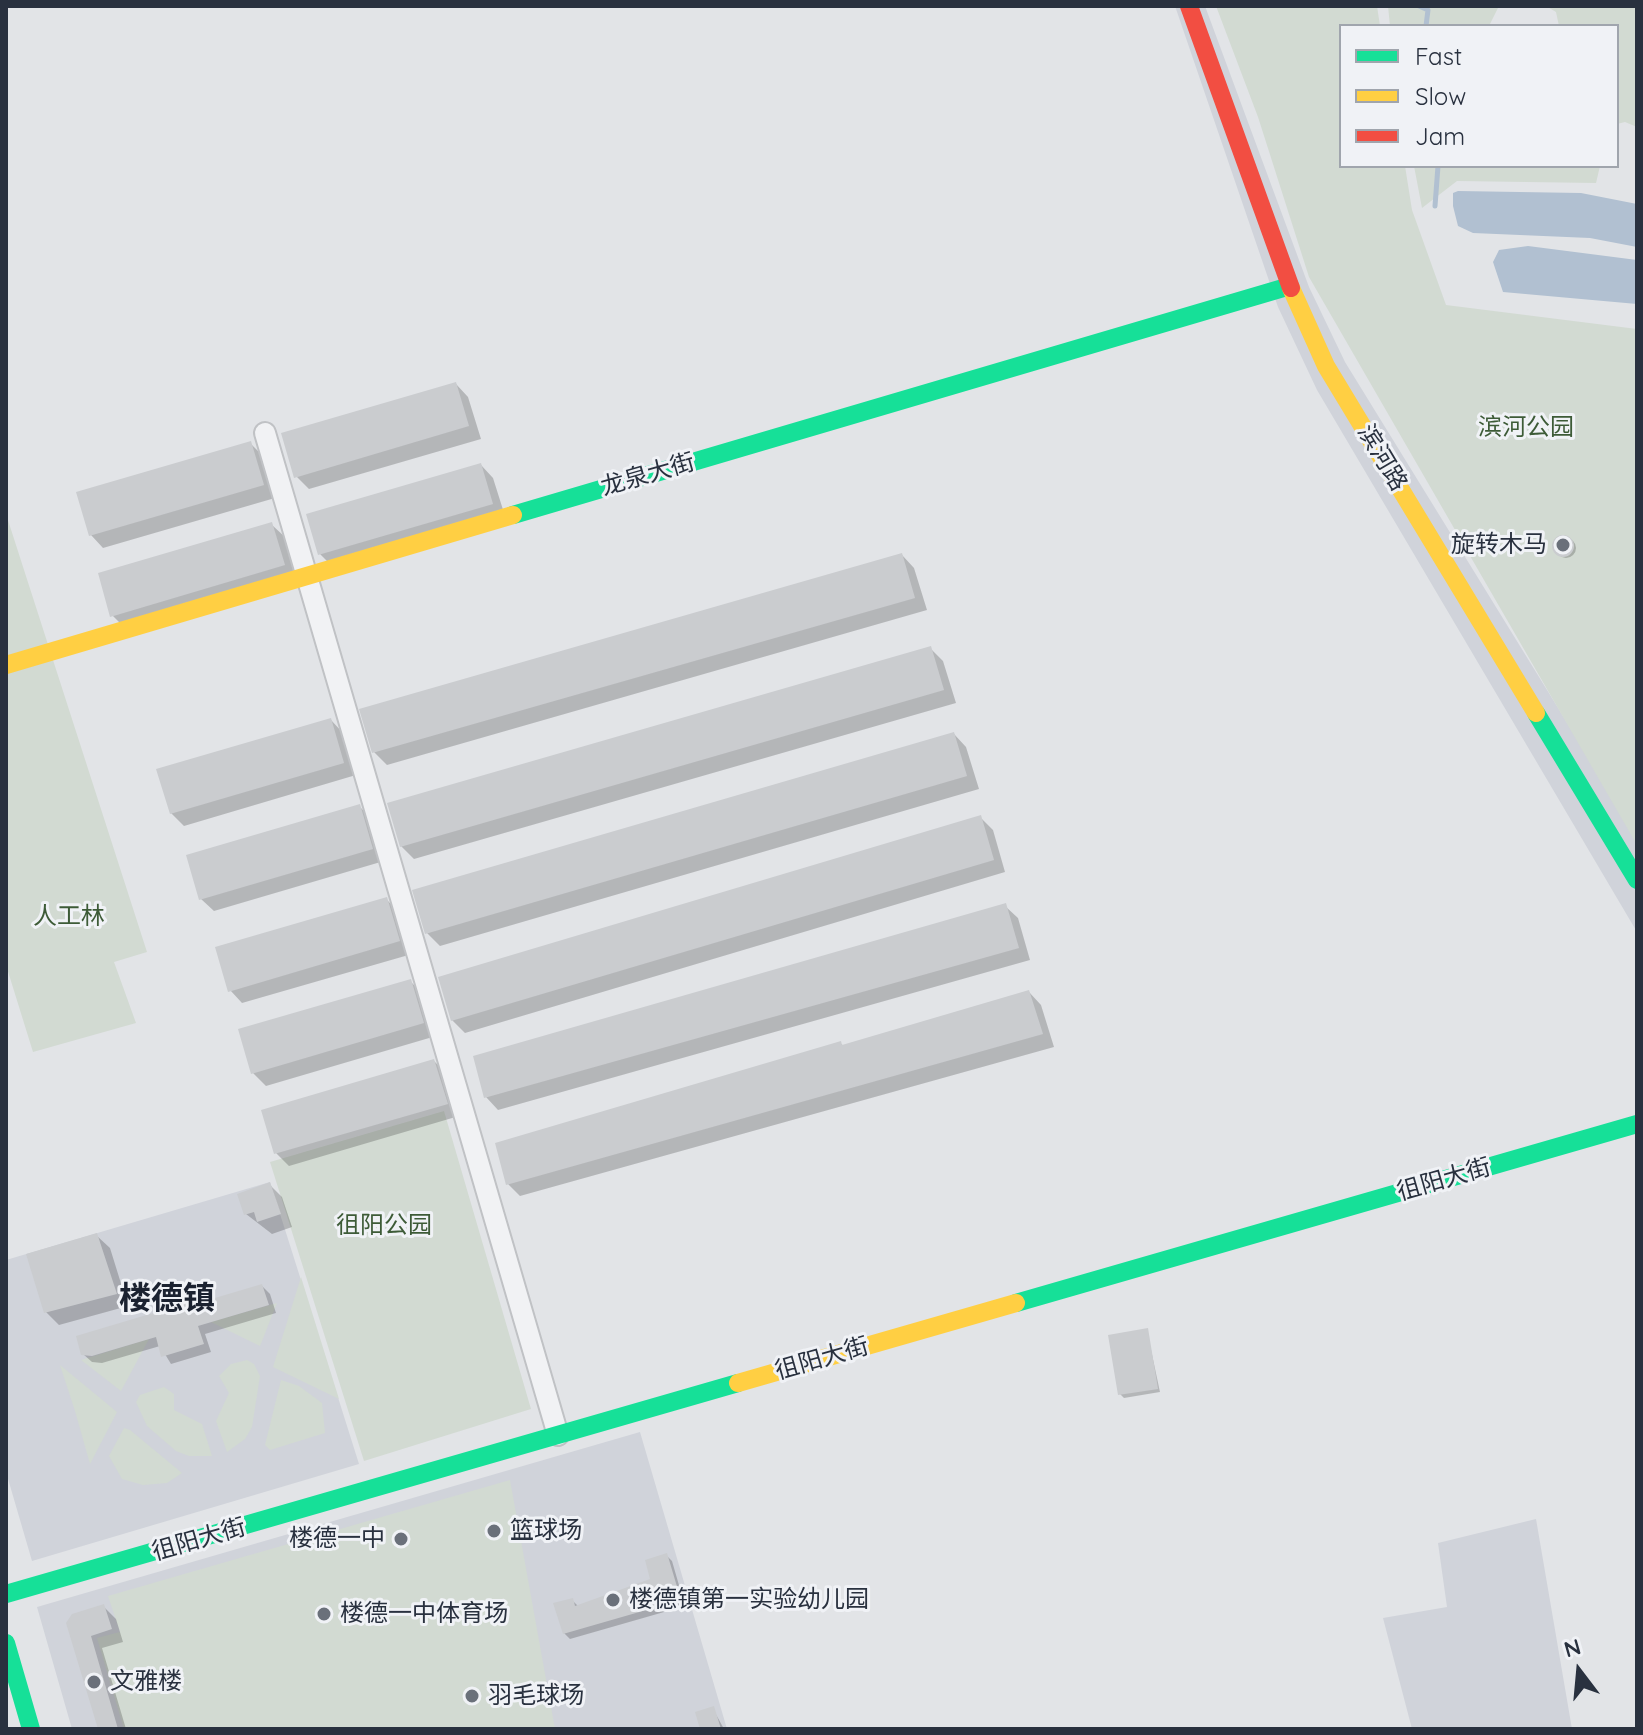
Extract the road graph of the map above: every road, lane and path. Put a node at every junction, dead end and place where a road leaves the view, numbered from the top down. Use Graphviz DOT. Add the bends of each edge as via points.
graph roads {
  1 [pos="1189,6"];
  2 [pos="1290,286"];
  3 [pos="265,433"];
  4 [pos="306,576"];
  5 [pos="6,665"];
  6 [pos="1637,880"];
  7 [pos="1637,1124"];
  8 [pos="558,1435"];
  9 [pos="6,1594"];
  10 [pos="6,1643"];
  11 [pos="31,1729"];
  1 -- 2 [label="street, 滨河路"];
  2 -- 4 [label="street, 龙泉大街"];
  2 -- 6 [label="street, 滨河路" via="1326,366"];
  3 -- 4 [label="street"];
  4 -- 5 [label="street, 龙泉大街"];
  4 -- 8 [label="street"];
  7 -- 8 [label="street, 徂阳大街"];
  8 -- 9 [label="street, 徂阳大街"];
  10 -- 11 [label="street"];
}
